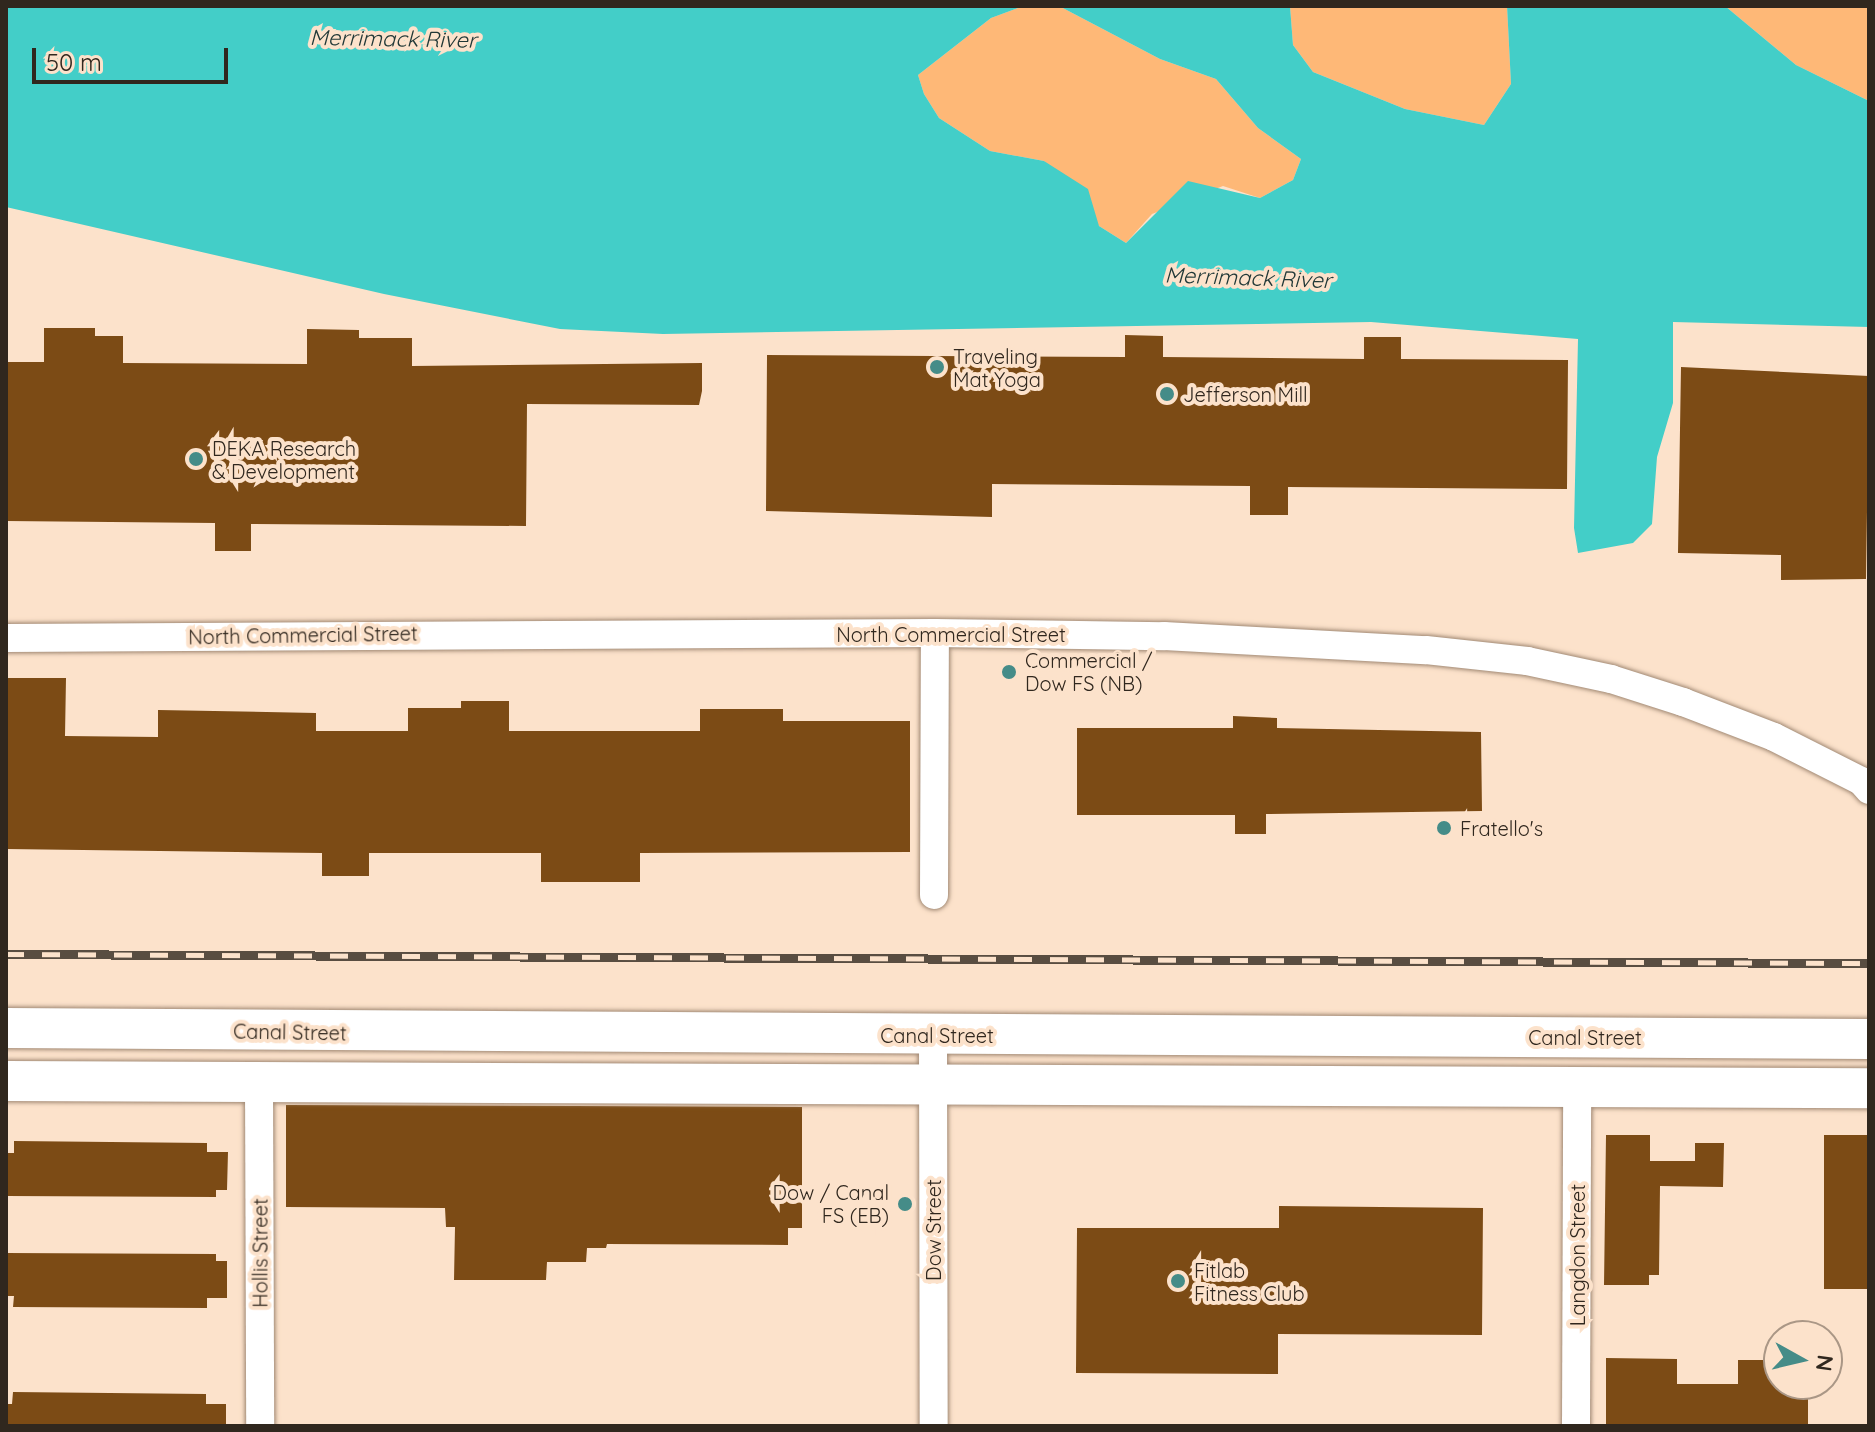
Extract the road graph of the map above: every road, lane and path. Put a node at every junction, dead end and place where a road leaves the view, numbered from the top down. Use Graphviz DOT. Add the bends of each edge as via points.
graph roads {
  1 [pos="935,633"];
  2 [pos="6,638"];
  3 [pos="1869,790"];
  4 [pos="934,895"];
  5 [pos="6,1028"];
  6 [pos="933,1035"];
  7 [pos="1869,1039"];
  8 [pos="6,1081"];
  9 [pos="259,1081"];
  10 [pos="1577,1084"];
  11 [pos="932,1087"];
  12 [pos="1869,1088"];
  13 [pos="260,1426"];
  14 [pos="934,1426"];
  15 [pos="1576,1426"];
  1 -- 2 [label="street, North Commercial Street"];
  1 -- 3 [label="street, North Commercial Street" via="1337,643 1527,661 1683,702 1774,737"];
  1 -- 4 [label="street"];
  5 -- 6 [label="street, Canal Street"];
  6 -- 7 [label="street, Canal Street"];
  6 -- 11 [label="street, Dow Street"];
  8 -- 9 [label="street"];
  9 -- 11 [label="street"];
  9 -- 13 [label="street, Hollis Street"];
  10 -- 11 [label="street"];
  10 -- 12 [label="street"];
  10 -- 15 [label="street, Langdon Street"];
  11 -- 14 [label="street, Dow Street"];
}
